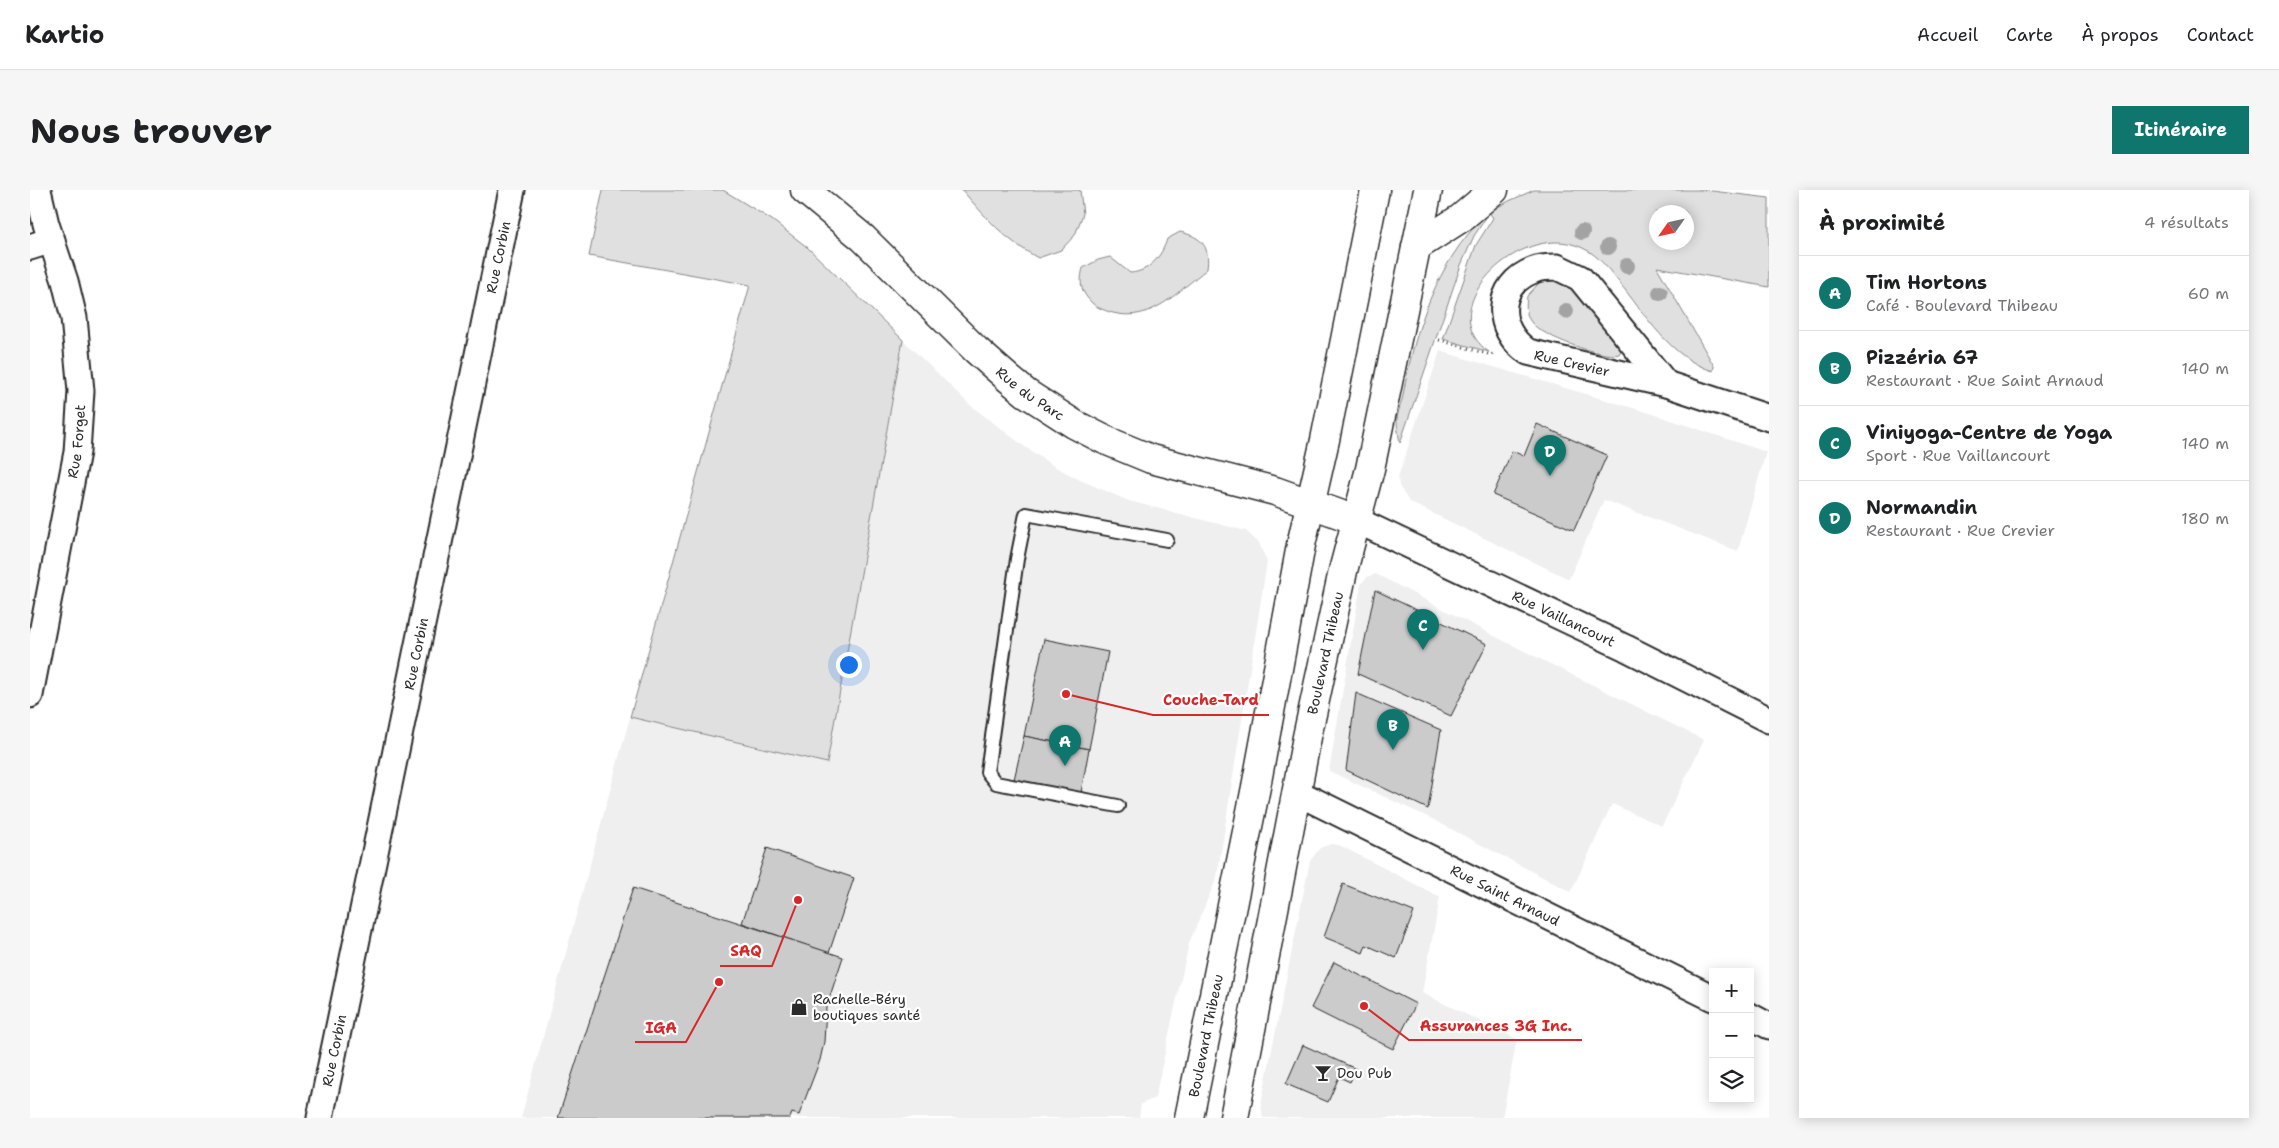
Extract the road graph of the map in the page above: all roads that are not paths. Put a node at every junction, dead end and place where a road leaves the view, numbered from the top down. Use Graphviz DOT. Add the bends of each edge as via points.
graph roads {
  1 [pos="38,190"];
  2 [pos="512,190"];
  3 [pos="805,190"];
  4 [pos="1376,190"];
  5 [pos="1428,190"];
  6 [pos="1494,190"];
  7 [pos="41,244"];
  8 [pos="1416,247"];
  9 [pos="1666,384"];
  10 [pos="1769,418"];
  11 [pos="1310,503"];
  12 [pos="1356,520"];
  13 [pos="1167,540"];
  14 [pos="30,695"];
  15 [pos="1769,720"];
  16 [pos="1298,793"];
  17 [pos="1118,806"];
  18 [pos="1709,996"];
  19 [pos="1754,1018"];
  20 [pos="1769,1026"];
  21 [pos="320,1118"];
  22 [pos="1189,1118"];
  23 [pos="1234,1118"];
  1 -- 7 [label="street, Rue Forget"];
  2 -- 21 [label="street, Rue Corbin"];
  3 -- 11 [label="main road, Rue du Parc" via="863,238 990,363 1058,414 1105,440 1145,456 1184,469 1270,489"];
  4 -- 11 [label="main road, Boulevard Thibeau"];
  5 -- 8 [label="main road, Boulevard Thibeau"];
  6 -- 8 [label="main road" via="1461,218"];
  7 -- 14 [label="street, Rue Forget" via="66,281 74,318 81,391 77,452"];
  8 -- 12 [label="main road, Boulevard Thibeau" via="1370,469"];
  9 -- 9 [label="street, Rue Crevier" via="1580,278 1557,267 1534,270 1514,285 1506,296 1504,322 1513,340 1528,352"];
  9 -- 10 [label="street, Rue Crevier"];
  11 -- 12 [label="main road, Rue du Parc"];
  11 -- 22 [label="main road, Boulevard Thibeau"];
  12 -- 15 [label="street, Rue Vaillancourt"];
  12 -- 16 [label="main road, Boulevard Thibeau" via="1311,717"];
  13 -- 17 [label="lane" via="1026,514 1017,559 987,772 996,783"];
  16 -- 18 [label="street, Rue Saint Arnaud"];
  16 -- 23 [label="main road, Boulevard Thibeau"];
  19 -- 20 [label="street"];
}
